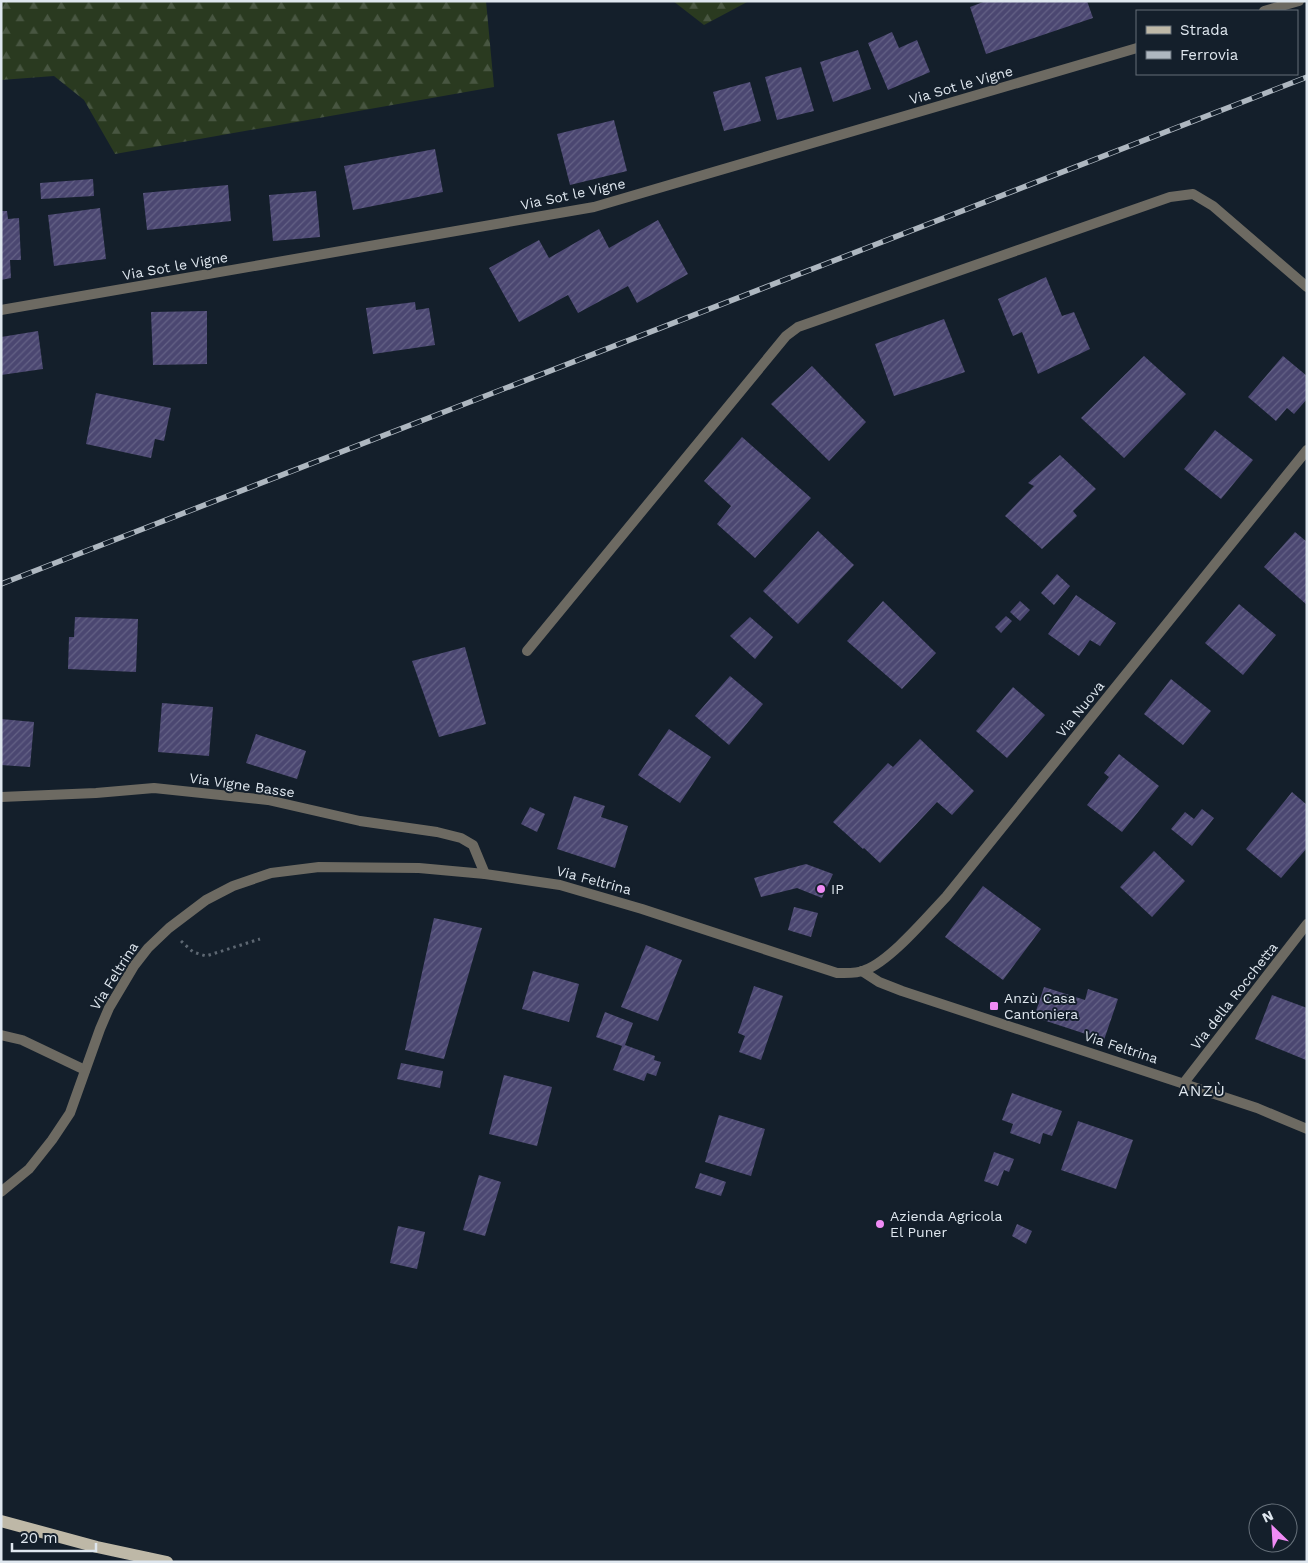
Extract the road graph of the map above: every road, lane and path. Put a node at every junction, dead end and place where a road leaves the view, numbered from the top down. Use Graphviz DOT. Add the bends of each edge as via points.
graph roads {
  1 [pos="1299,1"];
  2 [pos="1268,10"];
  3 [pos="1136,48"];
  4 [pos="1307,286"];
  5 [pos="1,310"];
  6 [pos="1307,450"];
  7 [pos="527,651"];
  8 [pos="1,797"];
  9 [pos="485,874"];
  10 [pos="1307,924"];
  11 [pos="169,928"];
  12 [pos="260,939"];
  13 [pos="862,972"];
  14 [pos="1,1035"];
  15 [pos="86,1070"];
  16 [pos="1183,1084"];
  17 [pos="1307,1129"];
  18 [pos="1,1192"];
  19 [pos="1,1521"];
  20 [pos="166,1562"];
  1 -- 2 [label="street"];
  3 -- 5 [label="street, Via Sot le Vigne" via="594,207"];
  4 -- 7 [label="street" via="1213,206 1193,194 1170,197 798,327 786,336"];
  6 -- 13 [label="street, Via Nuova" via="946,898 881,962"];
  8 -- 9 [label="street, Via Vigne Basse" via="96,794 154,788 268,800 461,838 473,845"];
  9 -- 11 [label="street, Via Feltrina" via="371,867 319,867 271,873 232,886 206,900"];
  9 -- 13 [label="street, Via Feltrina" via="560,886 642,909 837,973"];
  10 -- 16 [label="street, Via della Rocchetta"];
  11 -- 12 [label="path" via="193,952 202,955"];
  11 -- 15 [label="street, Via Feltrina" via="148,948 121,987 100,1029"];
  13 -- 16 [label="street, Via Feltrina" via="902,991"];
  14 -- 15 [label="street" via="22,1040"];
  15 -- 18 [label="street, Via Feltrina" via="70,1113 52,1140 29,1169"];
  16 -- 17 [label="street, Via Feltrina"];
  19 -- 20 [label="main road"];
}
